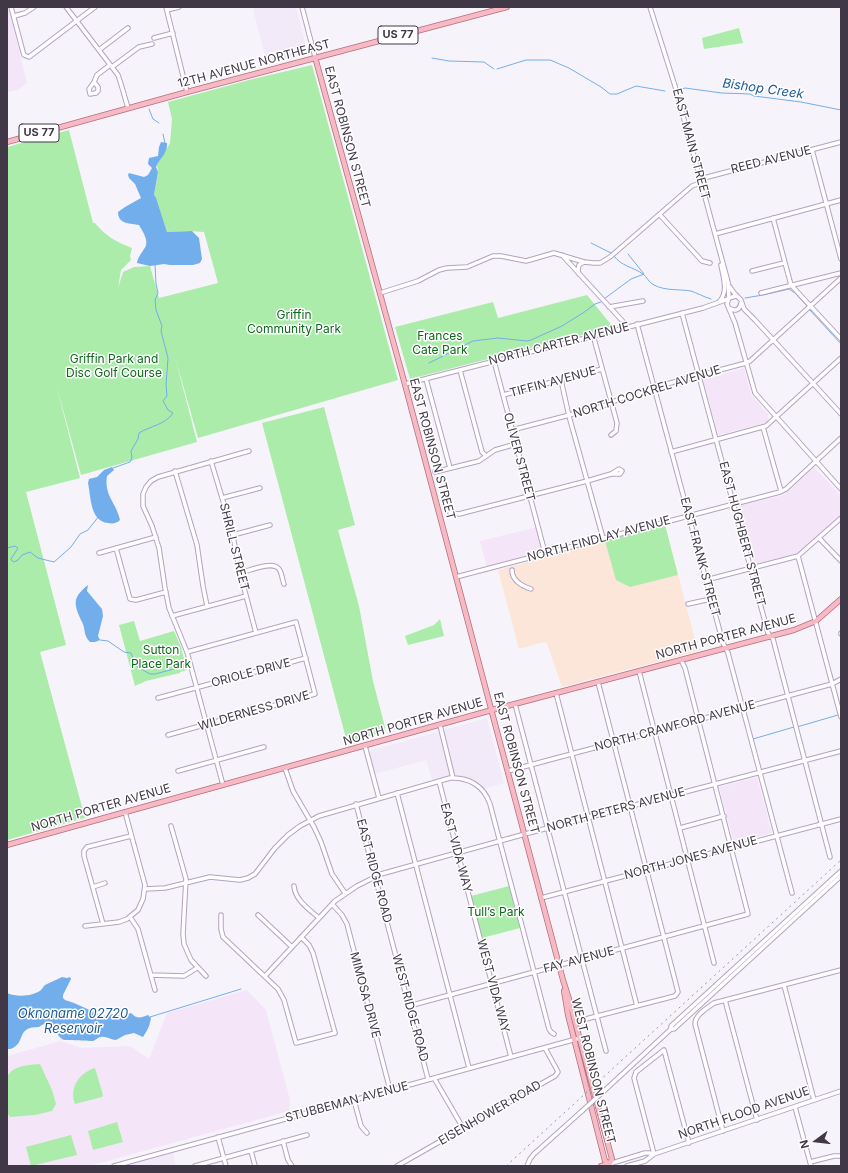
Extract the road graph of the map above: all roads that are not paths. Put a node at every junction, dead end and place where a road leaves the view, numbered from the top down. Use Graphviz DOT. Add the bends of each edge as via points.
graph roads {
  1 [pos="11,7"];
  2 [pos="34,7"];
  3 [pos="66,7"];
  4 [pos="95,7"];
  5 [pos="179,7"];
  6 [pos="302,7"];
  7 [pos="507,7"];
  8 [pos="650,7"];
  9 [pos="166,9"];
  10 [pos="14,16"];
  11 [pos="76,21"];
  12 [pos="128,28"];
  13 [pos="173,33"];
  14 [pos="154,38"];
  15 [pos="152,44"];
  16 [pos="99,50"];
  17 [pos="315,58"];
  18 [pos="111,66"];
  19 [pos="94,82"];
  20 [pos="188,92"];
  21 [pos="128,108"];
  22 [pos="7,142"];
  23 [pos="841,142"];
  24 [pos="812,150"];
  25 [pos="700,179"];
  26 [pos="701,183"];
  27 [pos="841,200"];
  28 [pos="826,204"];
  29 [pos="660,215"];
  30 [pos="773,218"];
  31 [pos="715,234"];
  32 [pos="719,248"];
  33 [pos="562,255"];
  34 [pos="841,259"];
  35 [pos="584,262"];
  36 [pos="710,263"];
  37 [pos="784,263"];
  38 [pos="752,271"];
  39 [pos="841,273"];
  40 [pos="579,275"];
  41 [pos="841,278"];
  42 [pos="728,282"];
  43 [pos="791,285"];
  44 [pos="380,293"];
  45 [pos="761,293"];
  46 [pos="736,296"];
  47 [pos="728,298"];
  48 [pos="643,301"];
  49 [pos="741,302"];
  50 [pos="715,304"];
  51 [pos="810,306"];
  52 [pos="609,307"];
  53 [pos="728,307"];
  54 [pos="736,310"];
  55 [pos="682,313"];
  56 [pos="750,315"];
  57 [pos="735,323"];
  58 [pos="637,324"];
  59 [pos="627,326"];
  60 [pos="593,335"];
  61 [pos="841,339"];
  62 [pos="773,340"];
  63 [pos="841,358"];
  64 [pos="494,361"];
  65 [pos="746,363"];
  66 [pos="602,369"];
  67 [pos="460,370"];
  68 [pos="699,376"];
  69 [pos="426,379"];
  70 [pos="561,380"];
  71 [pos="405,384"];
  72 [pos="813,384"];
  73 [pos="655,389"];
  74 [pos="503,395"];
  75 [pos="611,403"];
  76 [pos="841,414"];
  77 [pos="569,416"];
  78 [pos="776,417"];
  79 [pos="763,427"];
  80 [pos="512,430"];
  81 [pos="611,435"];
  82 [pos="841,438"];
  83 [pos="716,440"];
  84 [pos="516,444"];
  85 [pos="249,451"];
  86 [pos="671,452"];
  87 [pos="485,455"];
  88 [pos="211,461"];
  89 [pos="816,461"];
  90 [pos="450,468"];
  91 [pos="175,471"];
  92 [pos="435,472"];
  93 [pos="610,474"];
  94 [pos="587,481"];
  95 [pos="260,488"];
  96 [pos="841,489"];
  97 [pos="781,491"];
  98 [pos="529,496"];
  99 [pos="222,498"];
  100 [pos="733,504"];
  101 [pos="450,512"];
  102 [pos="689,516"];
  103 [pos="841,518"];
  104 [pos="270,525"];
  105 [pos="233,535"];
  106 [pos="156,537"];
  107 [pos="603,538"];
  108 [pos="820,538"];
  109 [pos="116,548"];
  110 [pos="99,553"];
  111 [pos="545,553"];
  112 [pos="798,556"];
  113 [pos="841,561"];
  114 [pos="751,568"];
  115 [pos="512,570"];
  116 [pos="240,573"];
  117 [pos="456,577"];
  118 [pos="706,580"];
  119 [pos="284,584"];
  120 [pos="531,589"];
  121 [pos="166,592"];
  122 [pos="246,596"];
  123 [pos="711,599"];
  124 [pos="841,599"];
  125 [pos="688,604"];
  126 [pos="207,606"];
  127 [pos="172,616"];
  128 [pos="816,621"];
  129 [pos="256,633"];
  130 [pos="771,636"];
  131 [pos="726,648"];
  132 [pos="187,652"];
  133 [pos="306,658"];
  134 [pos="681,660"];
  135 [pos="639,671"];
  136 [pos="841,679"];
  137 [pos="598,682"];
  138 [pos="832,684"];
  139 [pos="197,688"];
  140 [pos="556,693"];
  141 [pos="788,696"];
  142 [pos="158,698"];
  143 [pos="515,704"];
  144 [pos="839,705"];
  145 [pos="743,708"];
  146 [pos="492,710"];
  147 [pos="841,717"];
  148 [pos="698,720"];
  149 [pos="207,724"];
  150 [pos="440,724"];
  151 [pos="655,732"];
  152 [pos="168,735"];
  153 [pos="613,743"];
  154 [pos="365,746"];
  155 [pos="264,747"];
  156 [pos="841,750"];
  157 [pos="572,754"];
  158 [pos="216,760"];
  159 [pos="805,760"];
  160 [pos="531,765"];
  161 [pos="285,768"];
  162 [pos="178,771"];
  163 [pos="508,771"];
  164 [pos="760,772"];
  165 [pos="453,778"];
  166 [pos="439,781"];
  167 [pos="715,784"];
  168 [pos="223,785"];
  169 [pos="396,793"];
  170 [pos="672,796"];
  171 [pos="379,798"];
  172 [pos="356,804"];
  173 [pos="630,807"];
  174 [pos="125,812"];
  175 [pos="724,816"];
  176 [pos="589,817"];
  177 [pos="841,819"];
  178 [pos="310,820"];
  179 [pos="821,824"];
  180 [pos="171,826"];
  181 [pos="547,828"];
  182 [pos="680,828"];
  183 [pos="525,834"];
  184 [pos="131,836"];
  185 [pos="777,836"];
  186 [pos="500,841"];
  187 [pos="7,845"];
  188 [pos="732,847"];
  189 [pos="458,853"];
  190 [pos="830,857"];
  191 [pos="688,859"];
  192 [pos="416,864"];
  193 [pos="646,870"];
  194 [pos="841,871"];
  195 [pos="841,876"];
  196 [pos="376,877"];
  197 [pos="605,881"];
  198 [pos="186,882"];
  199 [pos="105,884"];
  200 [pos="93,886"];
  201 [pos="294,886"];
  202 [pos="145,889"];
  203 [pos="564,892"];
  204 [pos="346,893"];
  205 [pos="792,893"];
  206 [pos="541,898"];
  207 [pos="332,904"];
  208 [pos="221,915"];
  209 [pos="258,915"];
  210 [pos="474,916"];
  211 [pos="130,917"];
  212 [pos="319,918"];
  213 [pos="103,924"];
  214 [pos="85,926"];
  215 [pos="705,926"];
  216 [pos="301,937"];
  217 [pos="391,937"];
  218 [pos="663,937"];
  219 [pos="292,948"];
  220 [pos="622,948"];
  221 [pos="581,959"];
  222 [pos="714,963"];
  223 [pos="559,965"];
  224 [pos="197,968"];
  225 [pos="841,970"];
  226 [pos="534,972"];
  227 [pos="151,975"];
  228 [pos="206,976"];
  229 [pos="265,976"];
  230 [pos="563,980"];
  231 [pos="492,983"];
  232 [pos="784,985"];
  233 [pos="155,990"];
  234 [pos="450,995"];
  235 [pos="726,1000"];
  236 [pos="409,1006"];
  237 [pos="637,1006"];
  238 [pos="597,1016"];
  239 [pos="582,1020"];
  240 [pos="672,1029"];
  241 [pos="554,1034"];
  242 [pos="580,1038"];
  243 [pos="574,1040"];
  244 [pos="545,1048"];
  245 [pos="606,1050"];
  246 [pos="511,1057"];
  247 [pos="469,1068"];
  248 [pos="434,1078"];
  249 [pos="428,1079"];
  250 [pos="390,1090"];
  251 [pos="841,1091"];
  252 [pos="354,1100"];
  253 [pos="814,1100"];
  254 [pos="795,1107"];
  255 [pos="757,1120"];
  256 [pos="463,1128"];
  257 [pos="723,1131"];
  258 [pos="367,1133"];
  259 [pos="308,1135"];
  260 [pos="218,1137"];
  261 [pos="283,1141"];
  262 [pos="689,1143"];
  263 [pos="251,1150"];
  264 [pos="654,1154"];
  265 [pos="841,1156"];
  266 [pos="224,1158"];
  267 [pos="131,1161"];
  268 [pos="810,1164"];
  269 [pos="610,1165"];
  270 [pos="114,1166"];
  271 [pos="133,1166"];
  272 [pos="195,1166"];
  273 [pos="226,1166"];
  274 [pos="255,1166"];
  275 [pos="292,1166"];
  276 [pos="397,1166"];
  277 [pos="527,1166"];
  278 [pos="601,1166"];
  279 [pos="627,1166"];
  1 -- 10 [label="street"];
  2 -- 10 [label="street"];
  3 -- 11 [label="street"];
  4 -- 11 [label="street"];
  5 -- 9 [label="street"];
  6 -- 17 [label="street, EAST ROBINSON STREET"];
  7 -- 17 [label="main road, 12TH AVENUE NORTHEAST / US 77"];
  8 -- 25 [label="street, EAST MAIN STREET" via="676,86"];
  9 -- 13 [label="street"];
  10 -- 11 [label="street" via="24,55 28,57"];
  11 -- 16 [label="street"];
  12 -- 16 [label="street"];
  13 -- 14 [label="street"];
  13 -- 20 [label="street"];
  15 -- 18 [label="street" via="139,47"];
  16 -- 18 [label="street"];
  17 -- 20 [label="main road, 12TH AVENUE NORTHEAST / US 77"];
  17 -- 44 [label="main road, EAST ROBINSON STREET"];
  18 -- 19 [label="street" via="97,75"];
  18 -- 21 [label="street" via="121,84"];
  20 -- 21 [label="main road, 12TH AVENUE NORTHEAST / US 77"];
  21 -- 22 [label="main road, 12TH AVENUE NORTHEAST / US 77"];
  23 -- 24 [label="street, REED AVENUE"];
  24 -- 25 [label="street, REED AVENUE"];
  24 -- 28 [label="street"];
  25 -- 26 [label="street, EAST MAIN STREET"];
  26 -- 29 [label="street" via="692,186"];
  26 -- 31 [label="street, EAST MAIN STREET"];
  27 -- 28 [label="street"];
  28 -- 30 [label="street"];
  28 -- 34 [label="street"];
  29 -- 35 [label="street" via="604,261"];
  29 -- 36 [label="street" via="702,261"];
  30 -- 31 [label="street"];
  30 -- 37 [label="street"];
  31 -- 32 [label="street, EAST MAIN STREET"];
  32 -- 42 [label="street, EAST MAIN STREET"];
  32 -- 50 [label="street" via="725,288 723,298"];
  33 -- 35 [label="street"];
  33 -- 40 [label="street"];
  33 -- 44 [label="street" via="551,254 526,261 501,256 490,257 467,267 439,270 418,281"];
  35 -- 40 [label="street" via="579,265"];
  37 -- 38 [label="street"];
  37 -- 43 [label="street"];
  39 -- 43 [label="street"];
  40 -- 52 [label="street"];
  41 -- 51 [label="street, NORTH COCKREL AVENUE"];
  42 -- 46 [label="street, EAST MAIN STREET"];
  42 -- 47 [label="street, EAST MAIN STREET"];
  43 -- 45 [label="street"];
  43 -- 51 [label="street"];
  44 -- 71 [label="main road, EAST ROBINSON STREET"];
  46 -- 47 [label="street"];
  46 -- 49 [label="street"];
  47 -- 50 [label="street, NORTH CARTER AVENUE"];
  47 -- 53 [label="street"];
  48 -- 52 [label="street"];
  49 -- 54 [label="street"];
  49 -- 56 [label="street"];
  50 -- 53 [label="street, NORTH CARTER AVENUE"];
  50 -- 55 [label="street, NORTH CARTER AVENUE"];
  51 -- 61 [label="street"];
  51 -- 62 [label="street, NORTH COCKREL AVENUE"];
  52 -- 59 [label="street"];
  53 -- 54 [label="street"];
  53 -- 57 [label="street"];
  54 -- 56 [label="street"];
  54 -- 57 [label="street"];
  55 -- 58 [label="street, NORTH CARTER AVENUE"];
  55 -- 68 [label="street, EAST HUGHBERT STREET"];
  56 -- 62 [label="street"];
  57 -- 65 [label="street"];
  58 -- 59 [label="street, NORTH CARTER AVENUE"];
  58 -- 73 [label="street, EAST FRANK STREET"];
  59 -- 60 [label="street, NORTH CARTER AVENUE"];
  60 -- 64 [label="street, NORTH CARTER AVENUE"];
  60 -- 66 [label="street"];
  62 -- 65 [label="street, NORTH COCKREL AVENUE"];
  62 -- 72 [label="street"];
  63 -- 72 [label="street"];
  64 -- 67 [label="street, NORTH CARTER AVENUE"];
  64 -- 74 [label="street, OLIVER STREET"];
  65 -- 68 [label="street, NORTH COCKREL AVENUE"];
  65 -- 78 [label="street" via="758,398"];
  66 -- 70 [label="street, TIFFIN AVENUE"];
  66 -- 75 [label="street"];
  67 -- 69 [label="street, NORTH CARTER AVENUE"];
  67 -- 87 [label="street" via="482,452"];
  68 -- 73 [label="street, NORTH COCKREL AVENUE"];
  68 -- 83 [label="street, EAST HUGHBERT STREET"];
  69 -- 71 [label="street, NORTH CARTER AVENUE"];
  69 -- 90 [label="street"];
  70 -- 74 [label="street, TIFFIN AVENUE"];
  70 -- 77 [label="street"];
  71 -- 117 [label="main road, EAST ROBINSON STREET"];
  72 -- 76 [label="street"];
  72 -- 78 [label="street"];
  73 -- 75 [label="street, NORTH COCKREL AVENUE"];
  73 -- 86 [label="street, EAST FRANK STREET"];
  74 -- 80 [label="street, OLIVER STREET"];
  75 -- 77 [label="street, NORTH COCKREL AVENUE"];
  75 -- 81 [label="street" via="617,424 616,431"];
  77 -- 80 [label="street, NORTH COCKREL AVENUE"];
  77 -- 94 [label="street"];
  78 -- 79 [label="street"];
  78 -- 89 [label="street"];
  79 -- 83 [label="street"];
  79 -- 97 [label="street"];
  80 -- 84 [label="street, OLIVER STREET"];
  82 -- 89 [label="street, NORTH FINDLAY AVENUE"];
  83 -- 86 [label="street"];
  83 -- 100 [label="street, EAST HUGHBERT STREET"];
  84 -- 87 [label="street"];
  84 -- 98 [label="street, OLIVER STREET"];
  85 -- 88 [label="street"];
  86 -- 102 [label="street, EAST FRANK STREET"];
  87 -- 90 [label="street" via="479,460"];
  88 -- 91 [label="street"];
  88 -- 99 [label="street, SHRILL STREET"];
  89 -- 96 [label="street"];
  89 -- 97 [label="street, NORTH FINDLAY AVENUE"];
  90 -- 92 [label="street"];
  91 -- 106 [label="street" via="151,481 143,494 143,506"];
  91 -- 126 [label="street" via="197,545"];
  93 -- 94 [label="street"];
  94 -- 98 [label="street"];
  94 -- 107 [label="street"];
  95 -- 99 [label="street"];
  97 -- 100 [label="street, NORTH FINDLAY AVENUE"];
  98 -- 101 [label="street" via="459,514"];
  98 -- 111 [label="street, OLIVER STREET"];
  99 -- 105 [label="street, SHRILL STREET"];
  100 -- 102 [label="street, NORTH FINDLAY AVENUE"];
  100 -- 114 [label="street, EAST HUGHBERT STREET"];
  102 -- 107 [label="street, NORTH FINDLAY AVENUE"];
  102 -- 118 [label="street, EAST FRANK STREET"];
  103 -- 108 [label="street"];
  104 -- 105 [label="street"];
  105 -- 116 [label="street, SHRILL STREET"];
  106 -- 109 [label="street"];
  106 -- 121 [label="street"];
  107 -- 111 [label="street, NORTH FINDLAY AVENUE"];
  108 -- 112 [label="street"];
  108 -- 113 [label="street"];
  109 -- 110 [label="street"];
  109 -- 121 [label="street" via="130,599 136,600"];
  111 -- 117 [label="street, NORTH FINDLAY AVENUE"];
  112 -- 114 [label="street"];
  112 -- 128 [label="street"];
  114 -- 118 [label="street"];
  114 -- 130 [label="street, EAST HUGHBERT STREET" via="768,633"];
  115 -- 120 [label="street" via="517,582"];
  116 -- 119 [label="street" via="274,565 280,570"];
  116 -- 122 [label="street, SHRILL STREET"];
  117 -- 146 [label="main road, EAST ROBINSON STREET"];
  118 -- 123 [label="street, EAST FRANK STREET"];
  121 -- 127 [label="street"];
  122 -- 126 [label="street"];
  122 -- 129 [label="street, SHRILL STREET"];
  123 -- 125 [label="street"];
  123 -- 131 [label="street, EAST FRANK STREET"];
  124 -- 128 [label="main road, NORTH PORTER AVENUE"];
  126 -- 127 [label="street"];
  127 -- 132 [label="street"];
  128 -- 130 [label="main road, NORTH PORTER AVENUE"];
  128 -- 138 [label="street"];
  129 -- 132 [label="street"];
  129 -- 133 [label="street, WILDERNESS DRIVE" via="296,622"];
  130 -- 131 [label="main road, NORTH PORTER AVENUE"];
  130 -- 141 [label="street, EAST HUGHBERT STREET"];
  131 -- 134 [label="main road, NORTH PORTER AVENUE"];
  131 -- 145 [label="street, EAST FRANK STREET"];
  132 -- 139 [label="street"];
  133 -- 139 [label="street, ORIOLE DRIVE"];
  133 -- 149 [label="street, WILDERNESS DRIVE" via="315,694"];
  134 -- 135 [label="main road, NORTH PORTER AVENUE"];
  134 -- 148 [label="street"];
  135 -- 137 [label="main road, NORTH PORTER AVENUE"];
  135 -- 151 [label="street"];
  136 -- 138 [label="street, NORTH CRAWFORD AVENUE"];
  137 -- 140 [label="main road, NORTH PORTER AVENUE"];
  137 -- 153 [label="street"];
  138 -- 141 [label="street, NORTH CRAWFORD AVENUE"];
  138 -- 144 [label="street"];
  139 -- 142 [label="street, ORIOLE DRIVE"];
  139 -- 149 [label="street"];
  140 -- 143 [label="main road, NORTH PORTER AVENUE"];
  140 -- 157 [label="street"];
  141 -- 145 [label="street, NORTH CRAWFORD AVENUE"];
  141 -- 159 [label="street, EAST HUGHBERT STREET"];
  143 -- 146 [label="main road, NORTH PORTER AVENUE"];
  143 -- 160 [label="street"];
  144 -- 147 [label="street"];
  145 -- 148 [label="street, NORTH CRAWFORD AVENUE"];
  145 -- 164 [label="street, EAST FRANK STREET"];
  146 -- 150 [label="main road, NORTH PORTER AVENUE"];
  146 -- 163 [label="main road, EAST ROBINSON STREET"];
  148 -- 151 [label="street, NORTH CRAWFORD AVENUE"];
  148 -- 167 [label="street"];
  149 -- 152 [label="street, WILDERNESS DRIVE"];
  149 -- 158 [label="street"];
  150 -- 154 [label="main road, NORTH PORTER AVENUE"];
  150 -- 165 [label="street"];
  151 -- 153 [label="street, NORTH CRAWFORD AVENUE"];
  151 -- 170 [label="street"];
  153 -- 157 [label="street, NORTH CRAWFORD AVENUE"];
  153 -- 173 [label="street"];
  154 -- 161 [label="main road, NORTH PORTER AVENUE"];
  154 -- 171 [label="street"];
  155 -- 158 [label="street"];
  156 -- 159 [label="street, NORTH PETERS AVENUE"];
  157 -- 160 [label="street, NORTH CRAWFORD AVENUE"];
  157 -- 176 [label="street"];
  158 -- 162 [label="street"];
  158 -- 168 [label="street"];
  159 -- 164 [label="street, NORTH PETERS AVENUE"];
  159 -- 179 [label="street, EAST HUGHBERT STREET"];
  160 -- 163 [label="street, NORTH CRAWFORD AVENUE"];
  160 -- 181 [label="street"];
  161 -- 168 [label="main road, NORTH PORTER AVENUE"];
  161 -- 178 [label="street" via="291,787"];
  163 -- 183 [label="main road, EAST ROBINSON STREET"];
  164 -- 167 [label="street, NORTH PETERS AVENUE"];
  164 -- 185 [label="street, EAST FRANK STREET"];
  165 -- 166 [label="street"];
  165 -- 186 [label="street" via="471,781 485,793"];
  166 -- 169 [label="street"];
  166 -- 189 [label="street, EAST VIDA WAY"];
  167 -- 170 [label="street, NORTH PETERS AVENUE"];
  167 -- 175 [label="street"];
  168 -- 174 [label="main road, NORTH PORTER AVENUE"];
  169 -- 171 [label="street"];
  169 -- 192 [label="street"];
  170 -- 173 [label="street, NORTH PETERS AVENUE"];
  170 -- 182 [label="street"];
  171 -- 172 [label="street"];
  172 -- 178 [label="street"];
  172 -- 196 [label="street, EAST RIDGE ROAD"];
  173 -- 176 [label="street, NORTH PETERS AVENUE"];
  173 -- 193 [label="street"];
  174 -- 184 [label="street"];
  174 -- 187 [label="main road, NORTH PORTER AVENUE"];
  175 -- 182 [label="street"];
  175 -- 188 [label="street"];
  176 -- 181 [label="street, NORTH PETERS AVENUE"];
  176 -- 197 [label="street"];
  177 -- 179 [label="street, NORTH JONES AVENUE"];
  178 -- 198 [label="street" via="283,839 251,877 240,880 210,877"];
  178 -- 204 [label="street" via="332,874"];
  179 -- 185 [label="street, NORTH JONES AVENUE"];
  179 -- 190 [label="street, EAST HUGHBERT STREET"];
  180 -- 198 [label="street"];
  181 -- 183 [label="street, NORTH PETERS AVENUE"];
  181 -- 203 [label="street"];
  182 -- 191 [label="street"];
  183 -- 186 [label="street, NORTH PETERS AVENUE"];
  183 -- 206 [label="main road, EAST ROBINSON STREET"];
  184 -- 200 [label="street" via="87,847 84,856"];
  184 -- 202 [label="street"];
  185 -- 188 [label="street, NORTH JONES AVENUE"];
  185 -- 205 [label="street, EAST FRANK STREET"];
  186 -- 189 [label="street, NORTH PETERS AVENUE"];
  186 -- 226 [label="street"];
  188 -- 191 [label="street, NORTH JONES AVENUE"];
  188 -- 215 [label="street, FAY AVENUE" via="748,914"];
  189 -- 192 [label="street, NORTH PETERS AVENUE"];
  189 -- 210 [label="street, EAST VIDA WAY"];
  191 -- 193 [label="street, NORTH JONES AVENUE"];
  191 -- 215 [label="street"];
  192 -- 196 [label="street, NORTH PETERS AVENUE"];
  192 -- 234 [label="street"];
  193 -- 197 [label="street, NORTH JONES AVENUE"];
  193 -- 218 [label="street"];
  194 -- 240 [label="street" via="671,1026"];
  195 -- 240 [label="street"];
  196 -- 204 [label="street, NORTH PETERS AVENUE"];
  196 -- 217 [label="street, EAST RIDGE ROAD"];
  197 -- 203 [label="street, NORTH JONES AVENUE"];
  197 -- 220 [label="street"];
  198 -- 202 [label="street" via="165,888"];
  198 -- 224 [label="street" via="184,940 186,952"];
  199 -- 200 [label="street"];
  200 -- 213 [label="street"];
  201 -- 212 [label="street" via="297,897"];
  202 -- 211 [label="street" via="144,899"];
  203 -- 206 [label="street, NORTH JONES AVENUE"];
  203 -- 221 [label="street"];
  204 -- 207 [label="street, NORTH PETERS AVENUE"];
  206 -- 223 [label="main road, WEST ROBINSON STREET"];
  207 -- 212 [label="street, NORTH PETERS AVENUE"];
  207 -- 250 [label="street, MIMOSA DRIVE" via="347,924"];
  208 -- 229 [label="street" via="223,937"];
  209 -- 219 [label="street"];
  210 -- 231 [label="street, WEST VIDA WAY"];
  211 -- 213 [label="street" via="119,922"];
  211 -- 227 [label="street" via="138,929"];
  212 -- 216 [label="street, NORTH PETERS AVENUE"];
  213 -- 214 [label="street"];
  215 -- 218 [label="street, FAY AVENUE"];
  215 -- 222 [label="street"];
  216 -- 219 [label="street, NORTH PETERS AVENUE"];
  216 -- 229 [label="street" via="313,952 335,1033 296,1043 284,998"];
  217 -- 236 [label="street, WEST RIDGE ROAD"];
  218 -- 220 [label="street, FAY AVENUE"];
  218 -- 237 [label="street" via="678,992 675,996"];
  219 -- 229 [label="street, NORTH PETERS AVENUE"];
  220 -- 221 [label="street, FAY AVENUE"];
  220 -- 237 [label="street"];
  221 -- 223 [label="street, FAY AVENUE"];
  221 -- 238 [label="street"];
  223 -- 226 [label="street, FAY AVENUE"];
  223 -- 230 [label="main road, WEST ROBINSON STREET"];
  224 -- 227 [label="street" via="184,976"];
  224 -- 228 [label="street"];
  225 -- 232 [label="street"];
  226 -- 231 [label="street, FAY AVENUE"];
  226 -- 241 [label="street" via="549,1029"];
  227 -- 233 [label="street"];
  230 -- 242 [label="main road, WEST ROBINSON STREET"];
  230 -- 243 [label="main road, WEST ROBINSON STREET"];
  231 -- 234 [label="street, FAY AVENUE"];
  231 -- 246 [label="street, WEST VIDA WAY"];
  232 -- 235 [label="street"];
  232 -- 253 [label="street"];
  234 -- 236 [label="street, FAY AVENUE"];
  234 -- 247 [label="street"];
  235 -- 255 [label="street"];
  235 -- 257 [label="street" via="709,1007 695,1021"];
  236 -- 249 [label="street, WEST RIDGE ROAD"];
  237 -- 238 [label="street"];
  238 -- 239 [label="street"];
  238 -- 245 [label="street"];
  240 -- 277 [label="street, bridge" via="534,1154"];
  242 -- 243 [label="street, STUBBEMAN AVENUE"];
  242 -- 269 [label="main road, WEST ROBINSON STREET" via="612,1159"];
  243 -- 244 [label="street, STUBBEMAN AVENUE"];
  243 -- 269 [label="main road, WEST ROBINSON STREET" via="605,1161"];
  244 -- 246 [label="street, STUBBEMAN AVENUE"];
  244 -- 256 [label="street, EISENHOWER ROAD" via="558,1072 555,1076"];
  246 -- 247 [label="street, STUBBEMAN AVENUE"];
  247 -- 248 [label="street, STUBBEMAN AVENUE"];
  248 -- 249 [label="street, STUBBEMAN AVENUE"];
  248 -- 256 [label="street"];
  249 -- 250 [label="street, STUBBEMAN AVENUE"];
  250 -- 252 [label="street, STUBBEMAN AVENUE"];
  251 -- 253 [label="street, NORTH FLOOD AVENUE"];
  252 -- 258 [label="street" via="361,1126"];
  252 -- 260 [label="street, STUBBEMAN AVENUE"];
  253 -- 254 [label="street, NORTH FLOOD AVENUE"];
  254 -- 255 [label="street, NORTH FLOOD AVENUE"];
  254 -- 268 [label="street"];
  255 -- 257 [label="street, NORTH FLOOD AVENUE"];
  256 -- 276 [label="street, EISENHOWER ROAD"];
  257 -- 262 [label="street, NORTH FLOOD AVENUE"];
  259 -- 261 [label="street"];
  260 -- 266 [label="street"];
  260 -- 267 [label="street, STUBBEMAN AVENUE"];
  261 -- 263 [label="street"];
  261 -- 275 [label="street"];
  262 -- 264 [label="street, NORTH FLOOD AVENUE"];
  262 -- 264 [label="street" via="664,1050 636,1072 634,1078"];
  263 -- 266 [label="street"];
  263 -- 274 [label="street"];
  264 -- 269 [label="street, NORTH FLOOD AVENUE" via="645,1153"];
  264 -- 279 [label="street, NORTH FLOOD AVENUE"];
  265 -- 268 [label="street"];
  266 -- 272 [label="street"];
  266 -- 273 [label="street"];
  267 -- 270 [label="street, STUBBEMAN AVENUE"];
  267 -- 271 [label="street"];
  269 -- 278 [label="main road, NORTH FLOOD AVENUE"];
}
